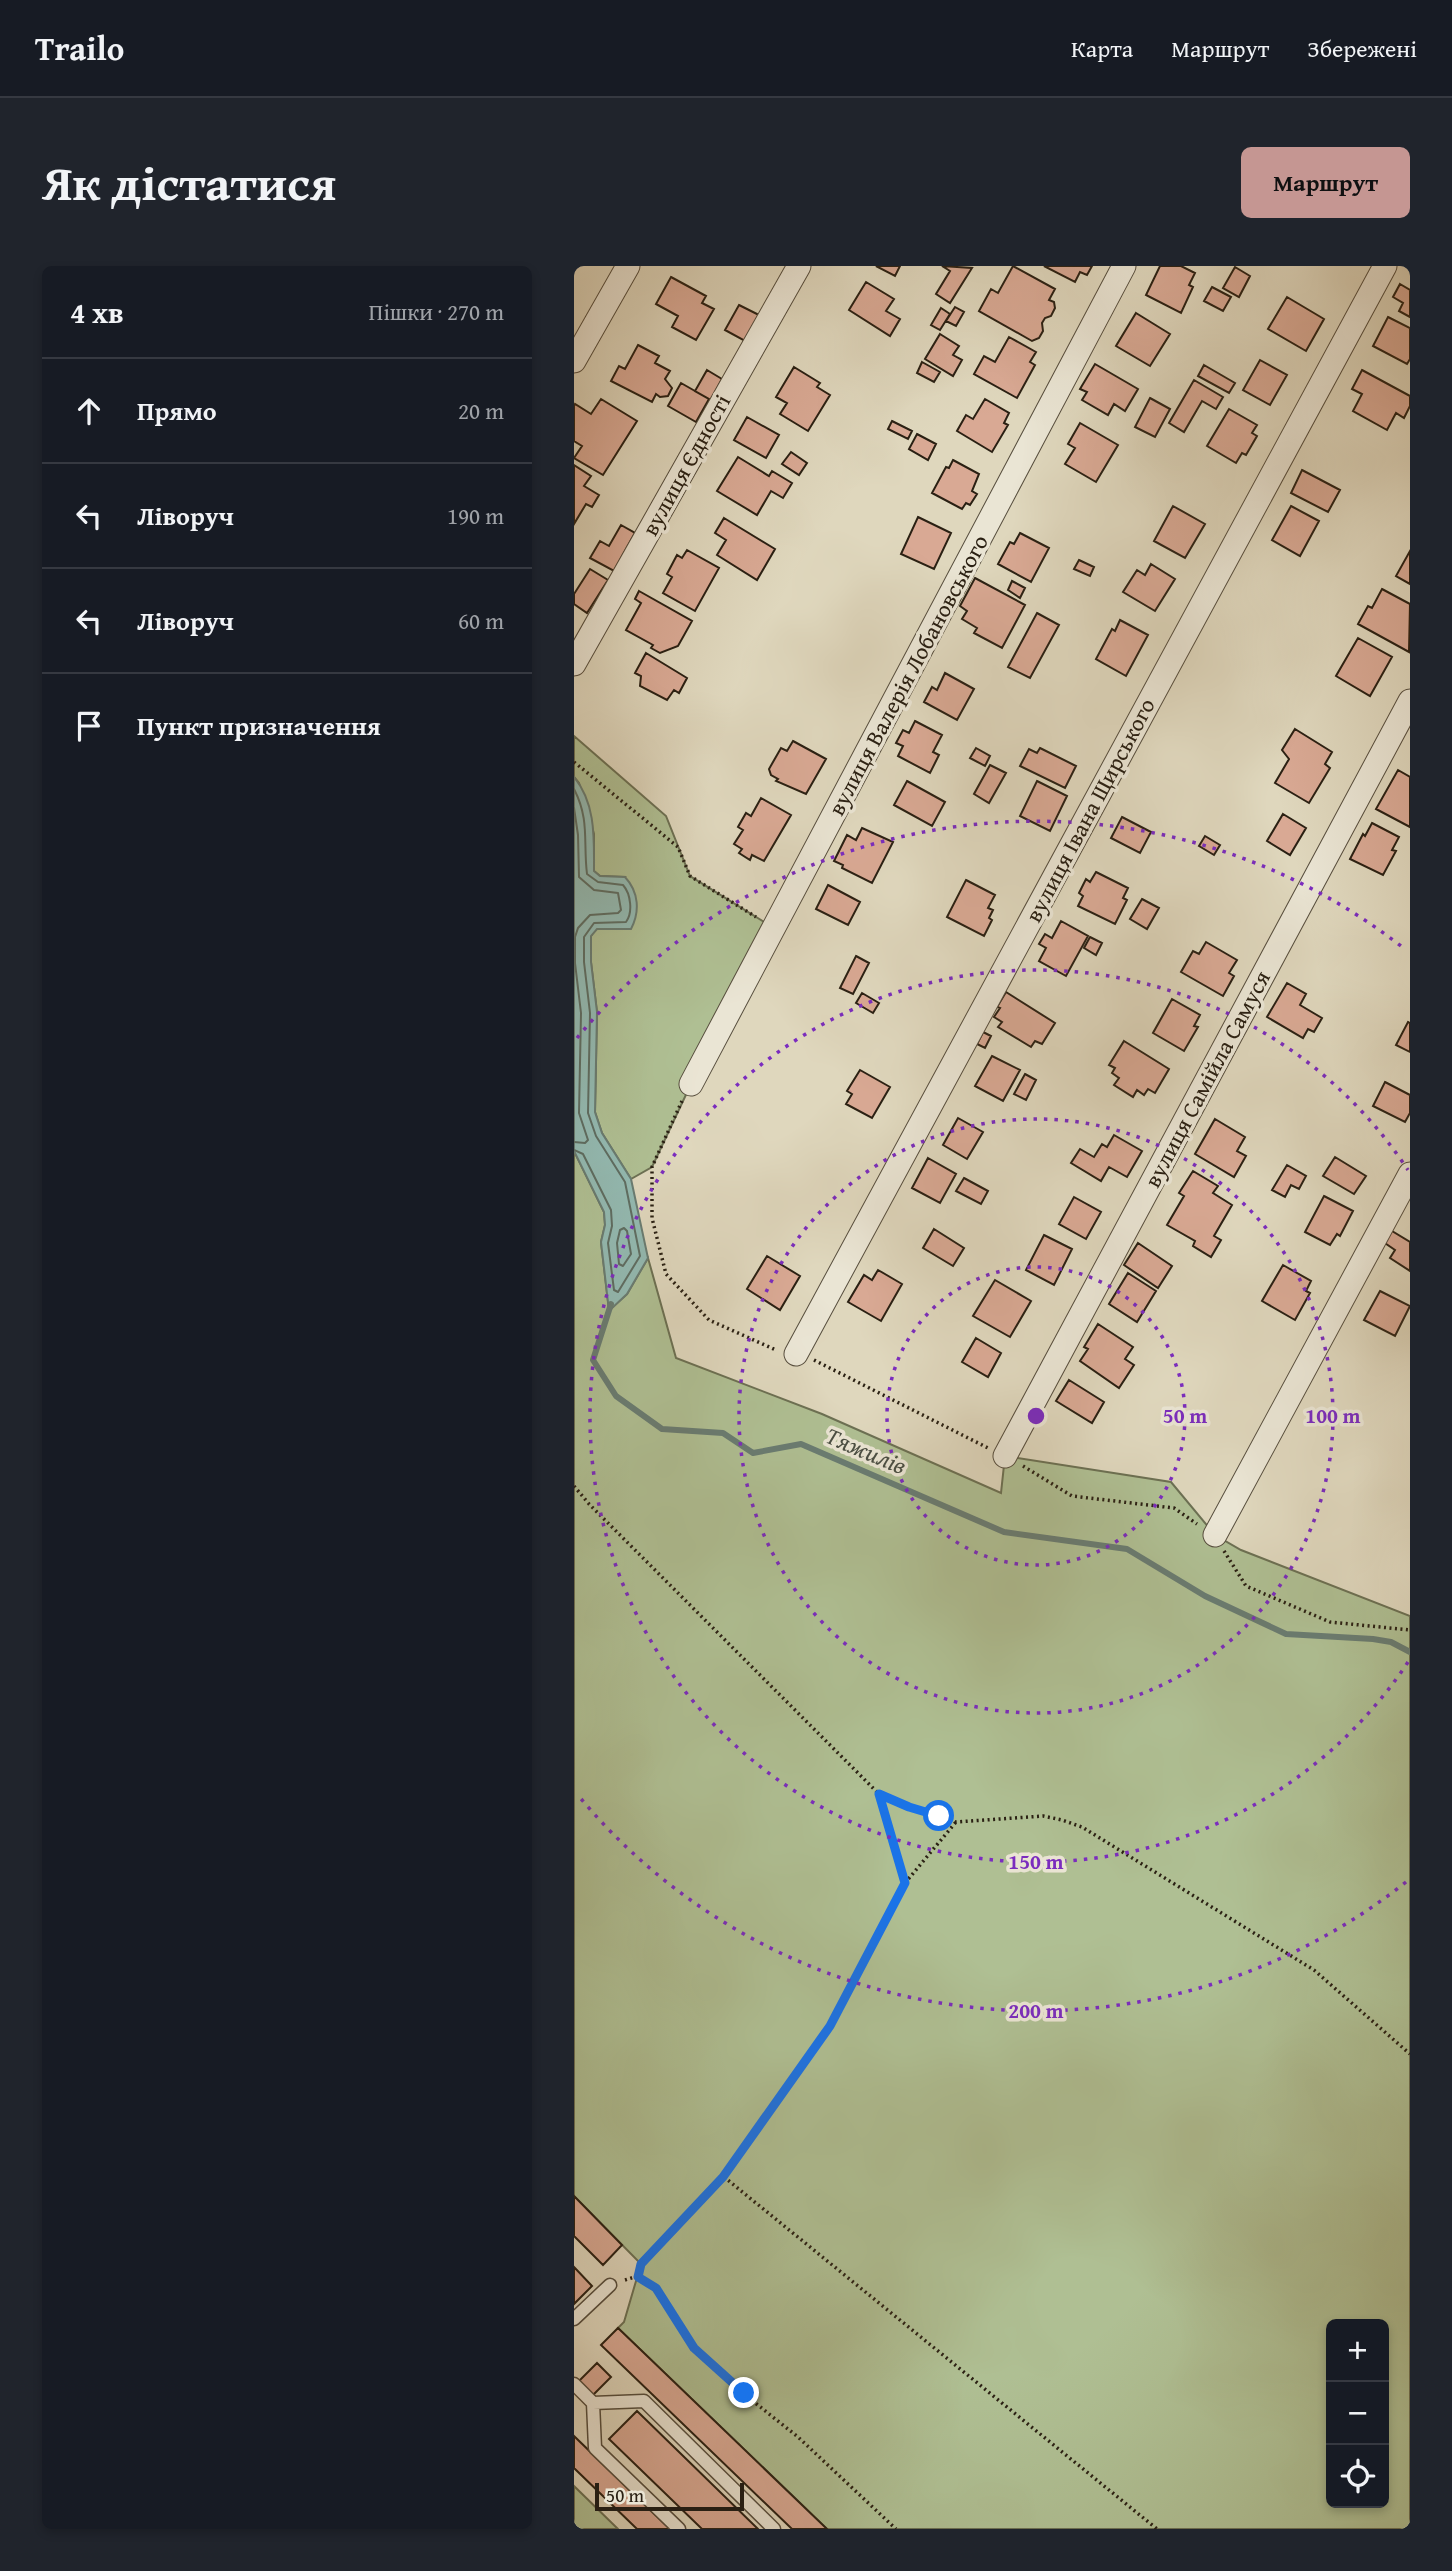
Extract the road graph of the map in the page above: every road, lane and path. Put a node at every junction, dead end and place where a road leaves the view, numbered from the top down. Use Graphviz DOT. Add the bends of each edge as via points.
graph roads {
  1 [pos="628,266"];
  2 [pos="799,266"];
  3 [pos="1124,266"];
  4 [pos="1385,266"];
  5 [pos="574,361"];
  6 [pos="574,664"];
  7 [pos="1410,701"];
  8 [pos="574,762"];
  9 [pos="774,928"];
  10 [pos="691,1084"];
  11 [pos="1410,1174"];
  12 [pos="796,1354"];
  13 [pos="1005,1456"];
  14 [pos="574,1486"];
  15 [pos="1215,1535"];
  16 [pos="1410,1630"];
  17 [pos="879,1794"];
  18 [pos="956,1822"];
  19 [pos="905,1883"];
  20 [pos="1410,2054"];
  21 [pos="723,2177"];
  22 [pos="638,2277"];
  23 [pos="610,2285"];
  24 [pos="574,2319"];
  25 [pos="574,2384"];
  26 [pos="593,2403"];
  27 [pos="679,2529"];
  28 [pos="774,2529"];
  29 [pos="896,2529"];
  30 [pos="1157,2529"];
  1 -- 5 [label="street"];
  2 -- 6 [label="street, вулиця Єдності"];
  3 -- 9 [label="street, вулиця Валерія Лобановського"];
  4 -- 12 [label="street, вулиця Івана Щирського"];
  7 -- 13 [label="street, вулиця Самійла Самуся"];
  8 -- 9 [label="path" via="678,847 690,876"];
  9 -- 10 [label="street, вулиця Валерія Лобановського"];
  10 -- 12 [label="path" via="652,1167 652,1218 666,1275 709,1320 770,1349"];
  11 -- 15 [label="street"];
  12 -- 13 [label="path"];
  13 -- 15 [label="path" via="1072,1496 1174,1508"];
  14 -- 17 [label="path"];
  15 -- 16 [label="path" via="1247,1586 1330,1622"];
  17 -- 18 [label="path"];
  17 -- 19 [label="path"];
  18 -- 19 [label="path"];
  18 -- 20 [label="path" via="1043,1816 1082,1827 1314,1970"];
  19 -- 21 [label="path" via="830,2026"];
  21 -- 22 [label="path" via="641,2264"];
  21 -- 30 [label="path"];
  22 -- 23 [label="path"];
  22 -- 29 [label="path" via="656,2288 694,2348"];
  23 -- 24 [label="lane"];
  25 -- 26 [label="lane"];
  26 -- 27 [label="lane" via="595,2448"];
  26 -- 28 [label="lane" via="644,2401"];
}
